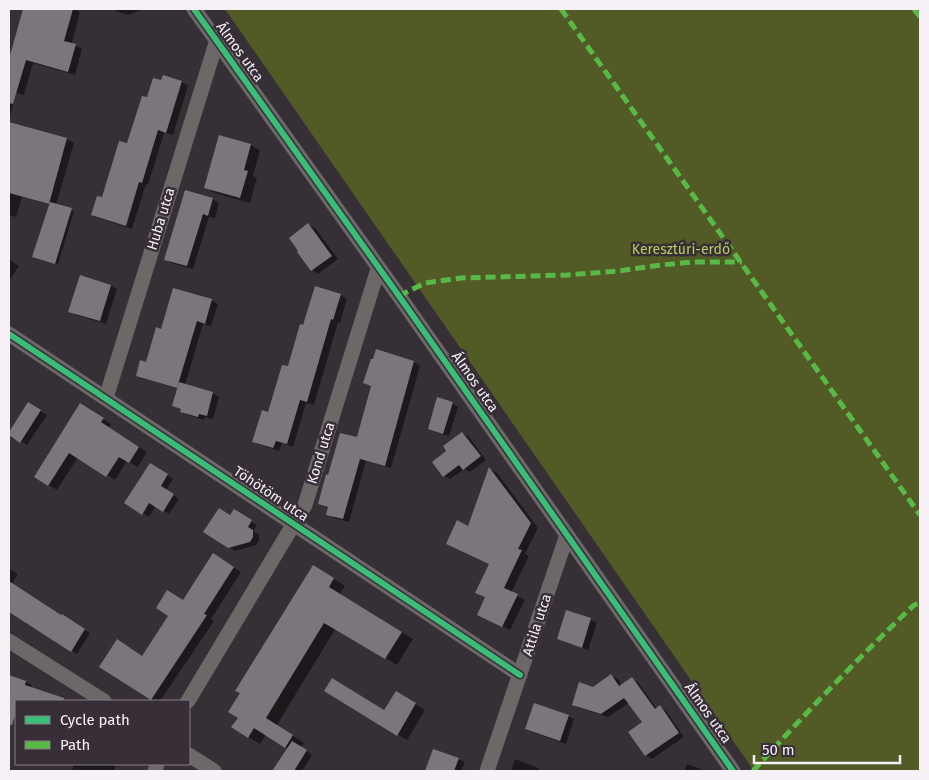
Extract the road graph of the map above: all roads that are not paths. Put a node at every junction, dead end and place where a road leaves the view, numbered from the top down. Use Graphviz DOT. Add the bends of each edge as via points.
graph roads {
  1 [pos="194,9"];
  2 [pos="217,40"];
  3 [pos="378,269"];
  4 [pos="9,334"];
  5 [pos="106,398"];
  6 [pos="294,524"];
  7 [pos="567,535"];
  8 [pos="9,640"];
  9 [pos="520,674"];
  10 [pos="102,700"];
  11 [pos="189,700"];
  12 [pos="190,756"];
  13 [pos="214,771"];
  14 [pos="486,771"];
  15 [pos="733,771"];
  1 -- 2 [label="street, Álmos utca"];
  2 -- 3 [label="street, Álmos utca"];
  2 -- 5 [label="street, Huba utca"];
  3 -- 6 [label="street, Kond utca" via="305,505"];
  3 -- 7 [label="street, Álmos utca"];
  4 -- 5 [label="street, Töhötöm utca"];
  5 -- 6 [label="street, Töhötöm utca"];
  6 -- 9 [label="street, Töhötöm utca"];
  6 -- 11 [label="street, Kond utca"];
  7 -- 9 [label="street, Attila utca"];
  7 -- 15 [label="street, Álmos utca"];
  8 -- 10 [label="street"];
  9 -- 14 [label="street, Attila utca"];
  12 -- 13 [label="street"];
}
